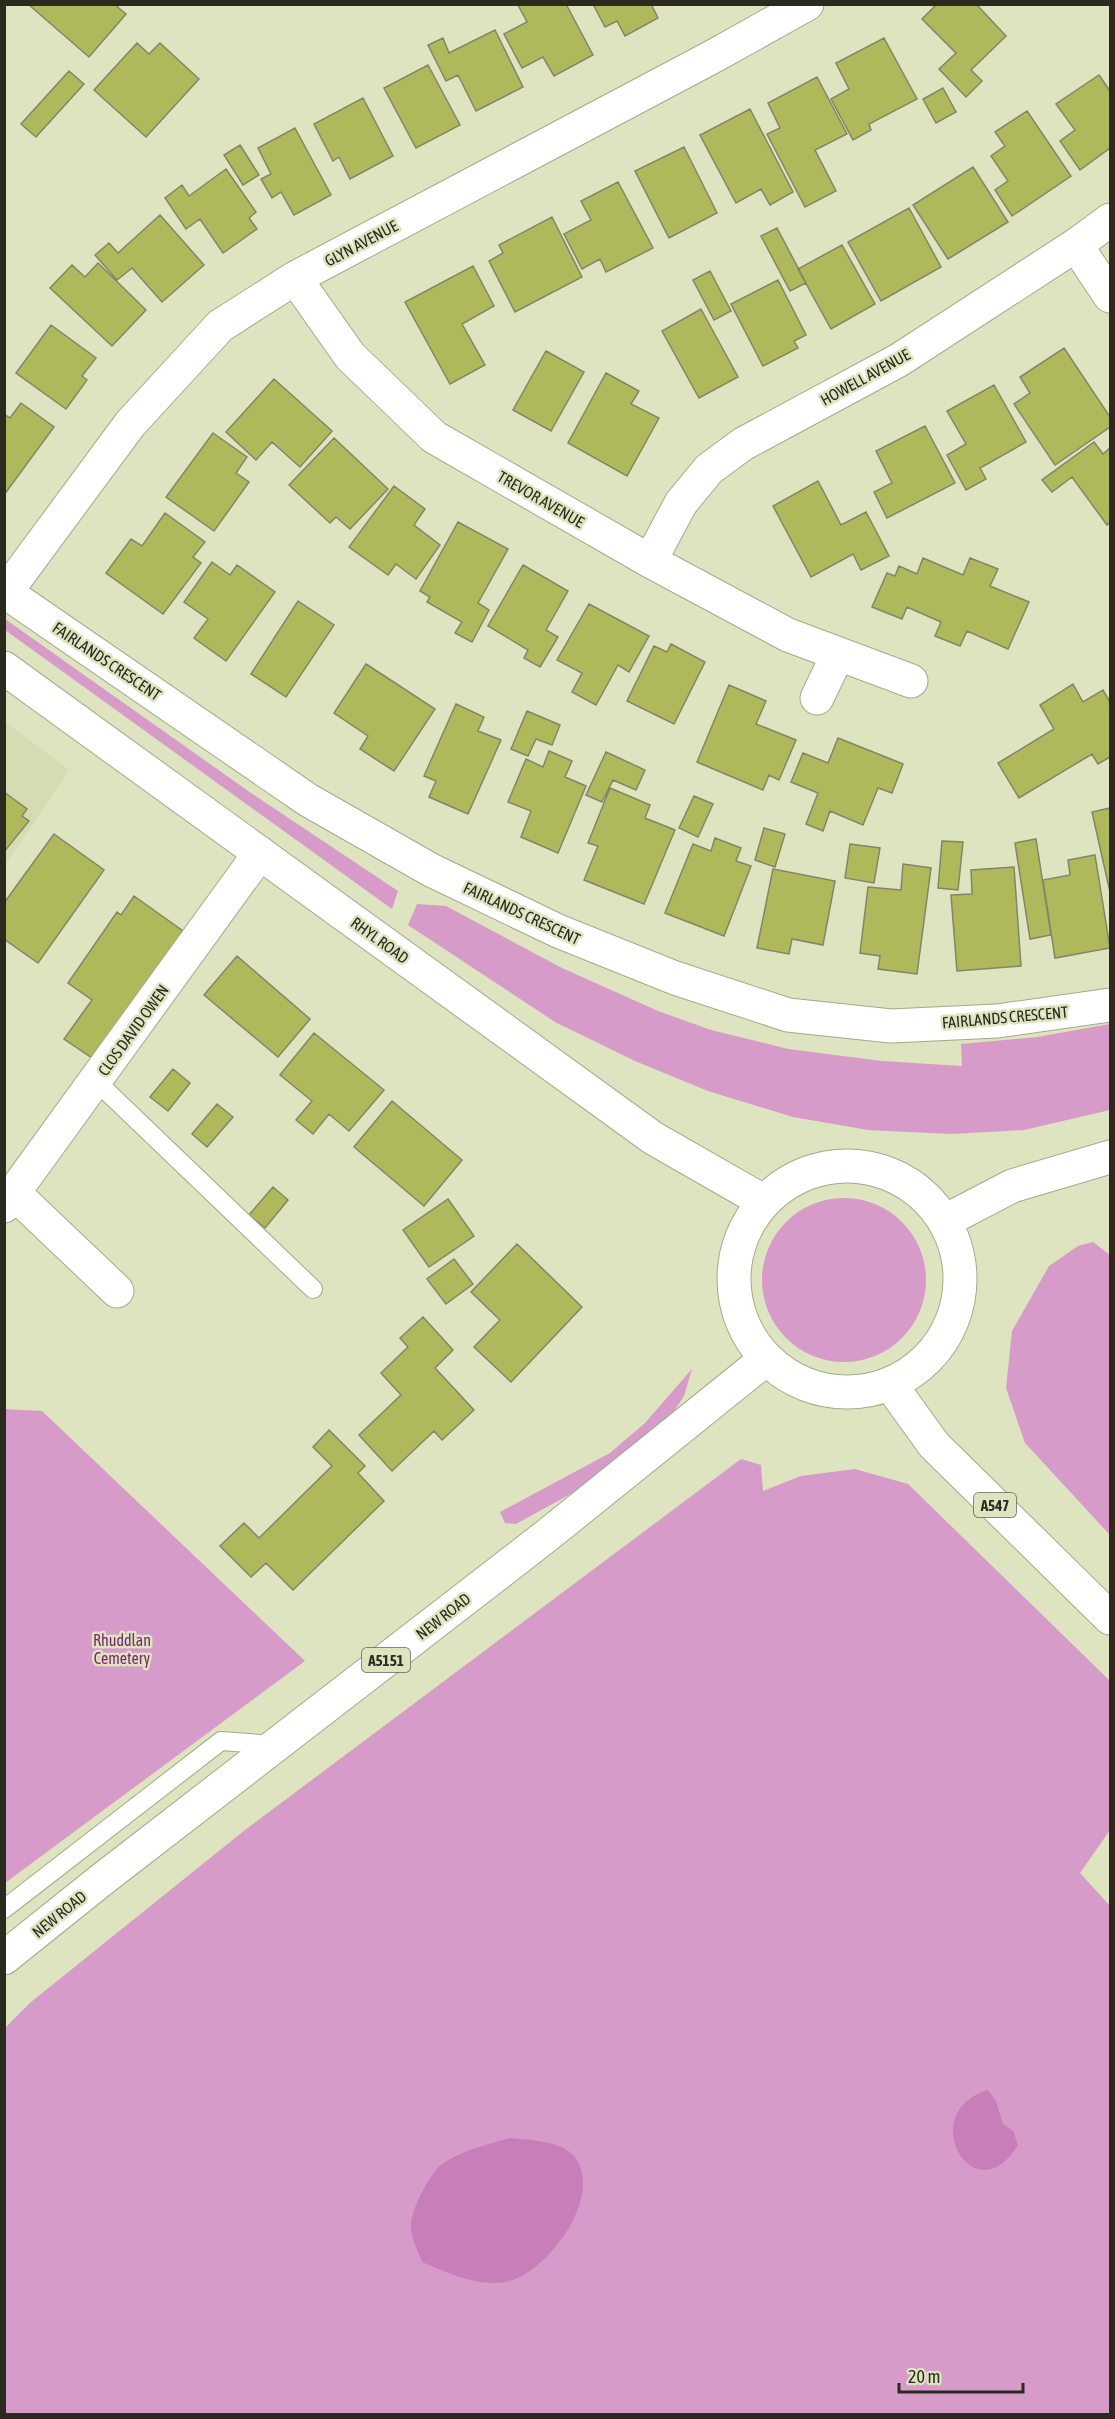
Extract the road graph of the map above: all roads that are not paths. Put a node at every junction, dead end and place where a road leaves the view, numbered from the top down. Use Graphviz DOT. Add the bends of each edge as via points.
graph roads {
  1 [pos="807,4"];
  2 [pos="1110,220"];
  3 [pos="1076,245"];
  4 [pos="295,278"];
  5 [pos="1110,296"];
  6 [pos="650,561"];
  7 [pos="5,592"];
  8 [pos="838,654"];
  9 [pos="4,668"];
  10 [pos="911,681"];
  11 [pos="817,698"];
  12 [pos="260,853"];
  13 [pos="1110,1005"];
  14 [pos="96,1081"];
  15 [pos="1110,1157"];
  16 [pos="9,1200"];
  17 [pos="763,1201"];
  18 [pos="945,1221"];
  19 [pos="313,1289"];
  20 [pos="117,1292"];
  21 [pos="766,1359"];
  22 [pos="890,1384"];
  23 [pos="1110,1618"];
  24 [pos="276,1745"];
  25 [pos="4,1909"];
  26 [pos="4,1958"];
  1 -- 4 [label="street, GLYN AVENUE"];
  2 -- 3 [label="street, HOWELL AVENUE"];
  3 -- 5 [label="street"];
  3 -- 6 [label="street, HOWELL AVENUE" via="899,360 743,444 709,469 681,503"];
  4 -- 6 [label="street, TREVOR AVENUE" via="350,356 434,437"];
  4 -- 7 [label="street, GLYN AVENUE" via="220,326 130,424"];
  6 -- 8 [label="street, TREVOR AVENUE" via="788,635"];
  7 -- 13 [label="street, FAIRLANDS CRESCENT" via="308,800 431,870 558,931 675,978 788,1015 891,1026 997,1021"];
  8 -- 10 [label="street, TREVOR AVENUE"];
  8 -- 11 [label="street"];
  9 -- 12 [label="street, RHYL ROAD"];
  12 -- 14 [label="street, CLOS DAVID OWEN"];
  12 -- 17 [label="street, RHYL ROAD" via="653,1138"];
  14 -- 16 [label="street, CLOS DAVID OWEN"];
  14 -- 19 [label="lane"];
  15 -- 18 [label="street" via="1012,1186"];
  16 -- 20 [label="street"];
  17 -- 18 [label="street" via="794,1177 839,1164 879,1169 921,1191"];
  17 -- 21 [label="street" via="740,1238 733,1277 744,1326"];
  18 -- 22 [label="street" via="961,1275 955,1314 924,1363"];
  21 -- 22 [label="street" via="792,1379 816,1388 855,1392"];
  21 -- 24 [label="street, NEW ROAD / A5151" via="545,1537"];
  22 -- 23 [label="street, A547" via="934,1445"];
  24 -- 25 [label="lane" via="221,1741"];
  24 -- 26 [label="street, NEW ROAD / A5151"];
}
